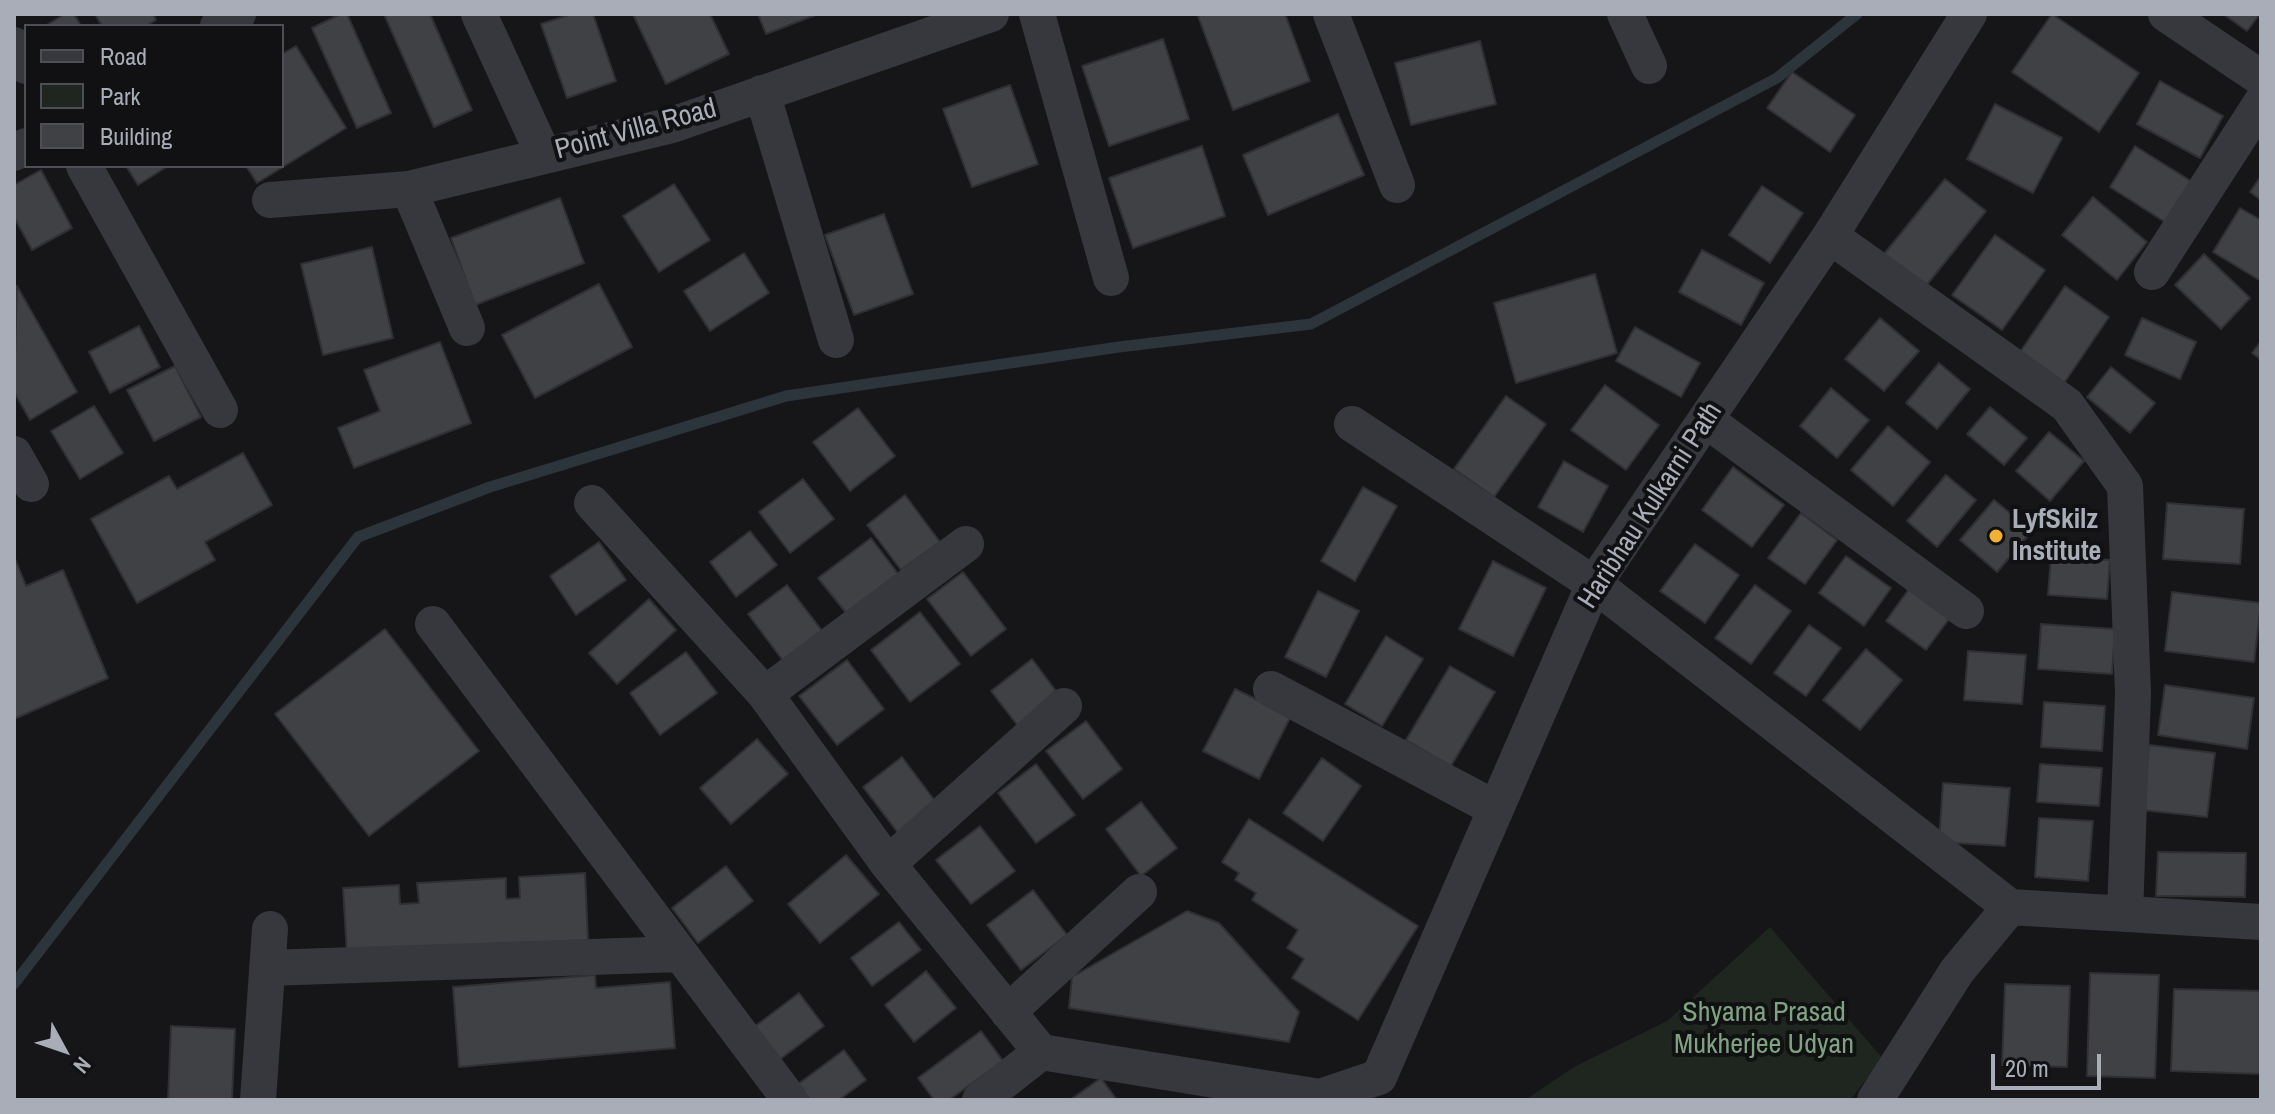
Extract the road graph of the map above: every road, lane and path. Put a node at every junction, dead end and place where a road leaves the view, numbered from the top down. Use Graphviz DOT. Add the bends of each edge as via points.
graph roads {
  1 [pos="479,14"];
  2 [pos="991,14"];
  3 [pos="1037,14"];
  4 [pos="1331,14"];
  5 [pos="1625,14"];
  6 [pos="1969,14"];
  7 [pos="2166,14"];
  8 [pos="14,45"];
  9 [pos="24,62"];
  10 [pos="1649,66"];
  11 [pos="2261,78"];
  12 [pos="762,93"];
  13 [pos="2261,103"];
  14 [pos="544,156"];
  15 [pos="85,168"];
  16 [pos="1397,185"];
  17 [pos="409,189"];
  18 [pos="270,200"];
  19 [pos="1830,236"];
  20 [pos="2152,272"];
  21 [pos="1111,278"];
  22 [pos="467,328"];
  23 [pos="836,340"];
  24 [pos="220,410"];
  25 [pos="1706,420"];
  26 [pos="1352,424"];
  27 [pos="592,503"];
  28 [pos="966,544"];
  29 [pos="1594,584"];
  30 [pos="1966,611"];
  31 [pos="433,624"];
  32 [pos="1271,689"];
  33 [pos="765,694"];
  34 [pos="1064,706"];
  35 [pos="1496,809"];
  36 [pos="888,864"];
  37 [pos="1139,892"];
  38 [pos="2010,907"];
  39 [pos="2125,914"];
  40 [pos="2261,922"];
  41 [pos="270,929"];
  42 [pos="680,954"];
  43 [pos="267,968"];
  44 [pos="1008,1012"];
  45 [pos="1041,1052"];
  46 [pos="258,1100"];
  47 [pos="790,1100"];
  48 [pos="980,1100"];
  49 [pos="1875,1100"];
  1 -- 14 [label="street"];
  2 -- 12 [label="street, Point Villa Road"];
  3 -- 21 [label="street"];
  4 -- 16 [label="street"];
  5 -- 10 [label="street"];
  6 -- 19 [label="street, Haribhau Kulkarni Path"];
  7 -- 11 [label="street"];
  8 -- 9 [label="street"];
  12 -- 14 [label="street, Point Villa Road" via="672,125"];
  12 -- 23 [label="street"];
  13 -- 20 [label="street"];
  14 -- 17 [label="street, Point Villa Road"];
  15 -- 24 [label="street"];
  17 -- 18 [label="street, Point Villa Road"];
  17 -- 22 [label="street"];
  19 -- 25 [label="street, Haribhau Kulkarni Path"];
  19 -- 39 [label="street" via="2067,405 2125,486 2133,693"];
  25 -- 29 [label="street, Haribhau Kulkarni Path"];
  25 -- 30 [label="street"];
  26 -- 29 [label="street"];
  27 -- 33 [label="street"];
  28 -- 33 [label="street"];
  29 -- 35 [label="street, Haribhau Kulkarni Path"];
  29 -- 38 [label="street"];
  31 -- 42 [label="street"];
  32 -- 35 [label="street"];
  33 -- 36 [label="street"];
  34 -- 36 [label="street"];
  35 -- 45 [label="street, Haribhau Kulkarni Path" via="1379,1077 1320,1097"];
  36 -- 44 [label="street"];
  37 -- 44 [label="street"];
  38 -- 39 [label="street"];
  38 -- 49 [label="street" via="1957,971"];
  39 -- 40 [label="street"];
  41 -- 43 [label="street"];
  42 -- 43 [label="street"];
  42 -- 47 [label="street"];
  43 -- 46 [label="street"];
  44 -- 45 [label="street"];
  45 -- 48 [label="street"];
}
